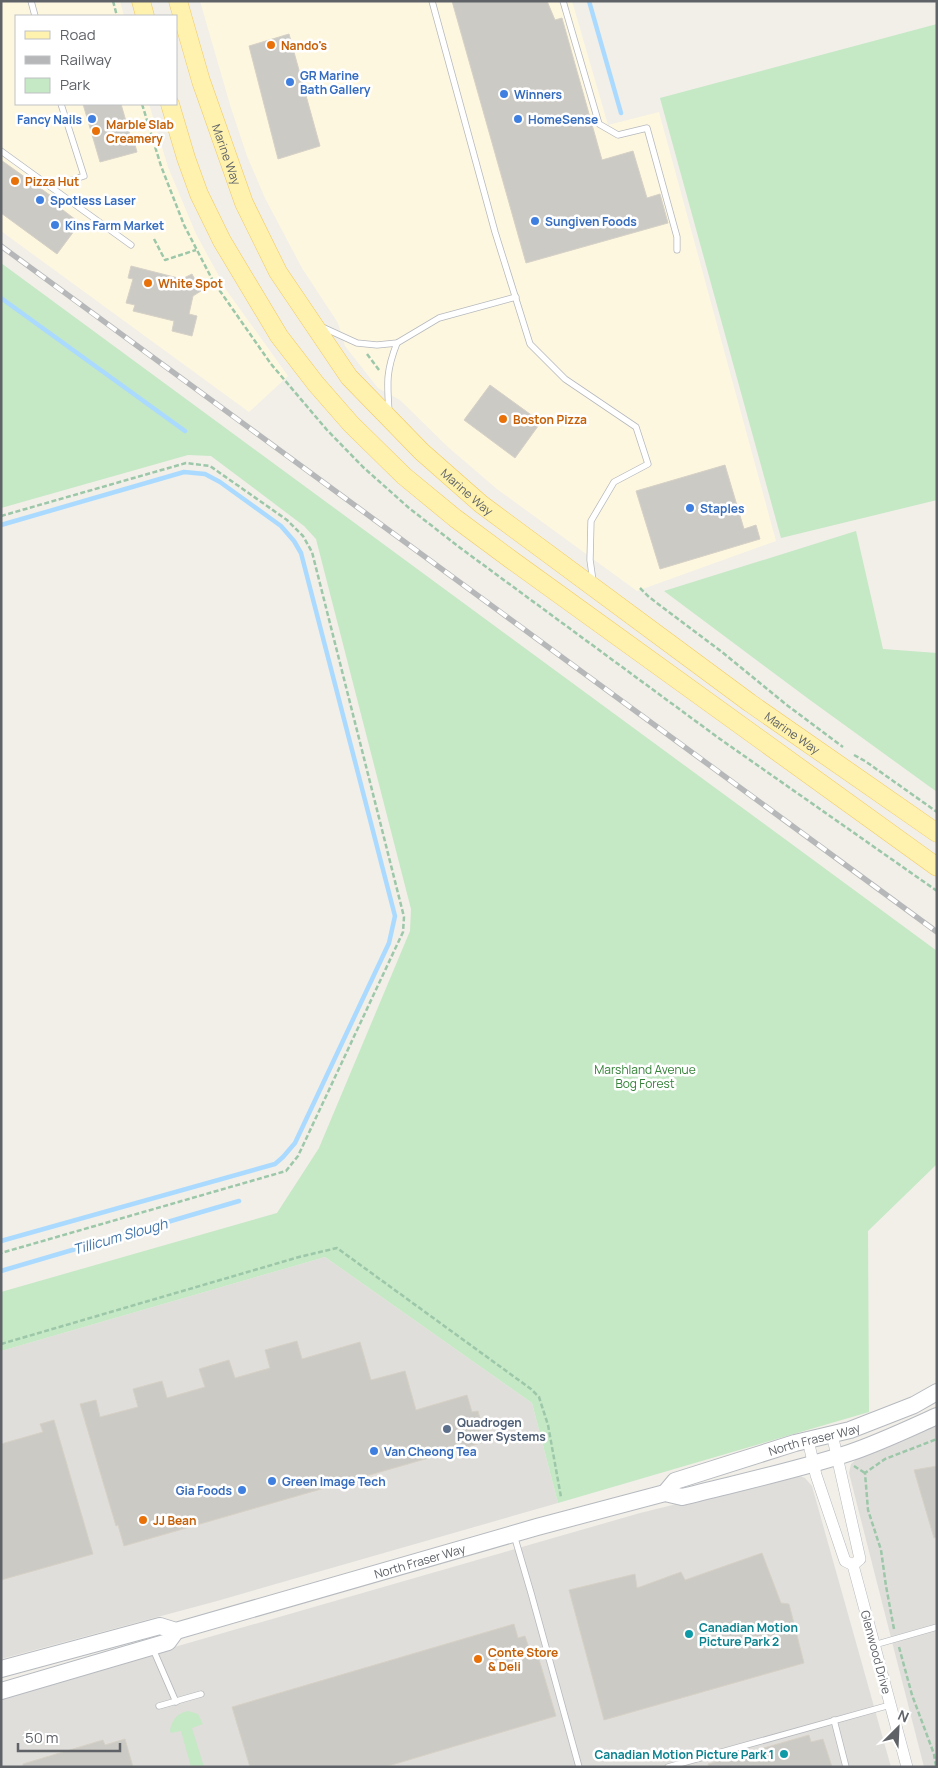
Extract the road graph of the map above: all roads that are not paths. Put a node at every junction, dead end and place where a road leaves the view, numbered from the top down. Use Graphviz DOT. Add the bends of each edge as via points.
graph roads {
  1 [pos="31,1"];
  2 [pos="141,1"];
  3 [pos="178,1"];
  4 [pos="432,1"];
  5 [pos="563,1"];
  6 [pos="35,15"];
  7 [pos="145,15"];
  8 [pos="61,105"];
  9 [pos="170,105"];
  10 [pos="1,151"];
  11 [pos="51,187"];
  12 [pos="131,246"];
  13 [pos="677,250"];
  14 [pos="516,297"];
  15 [pos="311,323"];
  16 [pos="397,343"];
  17 [pos="389,419"];
  18 [pos="594,588"];
  19 [pos="937,833"];
  20 [pos="937,867"];
  21 [pos="937,1392"];
  22 [pos="937,1416"];
  23 [pos="832,1434"];
  24 [pos="808,1440"];
  25 [pos="844,1460"];
  26 [pos="814,1463"];
  27 [pos="665,1493"];
  28 [pos="514,1535"];
  29 [pos="853,1565"];
  30 [pos="937,1627"];
  31 [pos="176,1631"];
  32 [pos="874,1645"];
  33 [pos="152,1647"];
  34 [pos="1,1669"];
  35 [pos="1,1691"];
  36 [pos="201,1694"];
  37 [pos="176,1702"];
  38 [pos="890,1705"];
  39 [pos="159,1706"];
  40 [pos="834,1720"];
  41 [pos="579,1767"];
  42 [pos="668,1767"];
  43 [pos="846,1767"];
  44 [pos="908,1767"];
  1 -- 6 [label="lane"];
  2 -- 7 [label="main road"];
  3 -- 15 [label="main road, Marine Way" via="201,81 244,203 278,272"];
  4 -- 14 [label="lane"];
  5 -- 13 [label="lane" via="599,124 618,136 647,128 677,237"];
  8 -- 11 [label="lane" via="84,176"];
  9 -- 20 [label="main road, Marine Way" via="199,194 222,241 279,336 316,384 404,476 513,561"];
  10 -- 11 [label="lane"];
  11 -- 12 [label="lane"];
  14 -- 16 [label="lane" via="439,318"];
  14 -- 18 [label="lane" via="530,344 565,379 636,427 648,464 614,482 591,521 590,560"];
  15 -- 16 [label="lane" via="357,343"];
  15 -- 17 [label="main road, Marine Way" via="349,377"];
  16 -- 17 [label="lane" via="387,378"];
  17 -- 18 [label="main road, Marine Way" via="481,504"];
  18 -- 19 [label="main road, Marine Way" via="750,703"];
  21 -- 23 [label="street, North Fraser Way" via="914,1405"];
  22 -- 25 [label="street, North Fraser Way"];
  23 -- 24 [label="street, North Fraser Way"];
  23 -- 25 [label="street, Glenwood Drive"];
  24 -- 26 [label="street, Glenwood Drive"];
  24 -- 27 [label="street, North Fraser Way" via="674,1481"];
  25 -- 26 [label="street, North Fraser Way"];
  25 -- 29 [label="street, Glenwood Drive" via="860,1559"];
  26 -- 27 [label="street, North Fraser Way" via="682,1497"];
  26 -- 29 [label="street, Glenwood Drive" via="845,1561"];
  27 -- 28 [label="street, North Fraser Way"];
  28 -- 31 [label="street, North Fraser Way"];
  28 -- 41 [label="lane"];
  29 -- 32 [label="street, Glenwood Drive"];
  30 -- 32 [label="lane"];
  31 -- 33 [label="street, North Fraser Way" via="168,1642"];
  31 -- 34 [label="street, North Fraser Way" via="160,1626"];
  32 -- 38 [label="street, Glenwood Drive"];
  33 -- 35 [label="street, North Fraser Way"];
  33 -- 37 [label="lane"];
  36 -- 37 [label="lane"];
  37 -- 39 [label="lane"];
  38 -- 40 [label="lane"];
  38 -- 44 [label="street, Glenwood Drive"];
  40 -- 42 [label="lane"];
  40 -- 43 [label="lane"];
}
